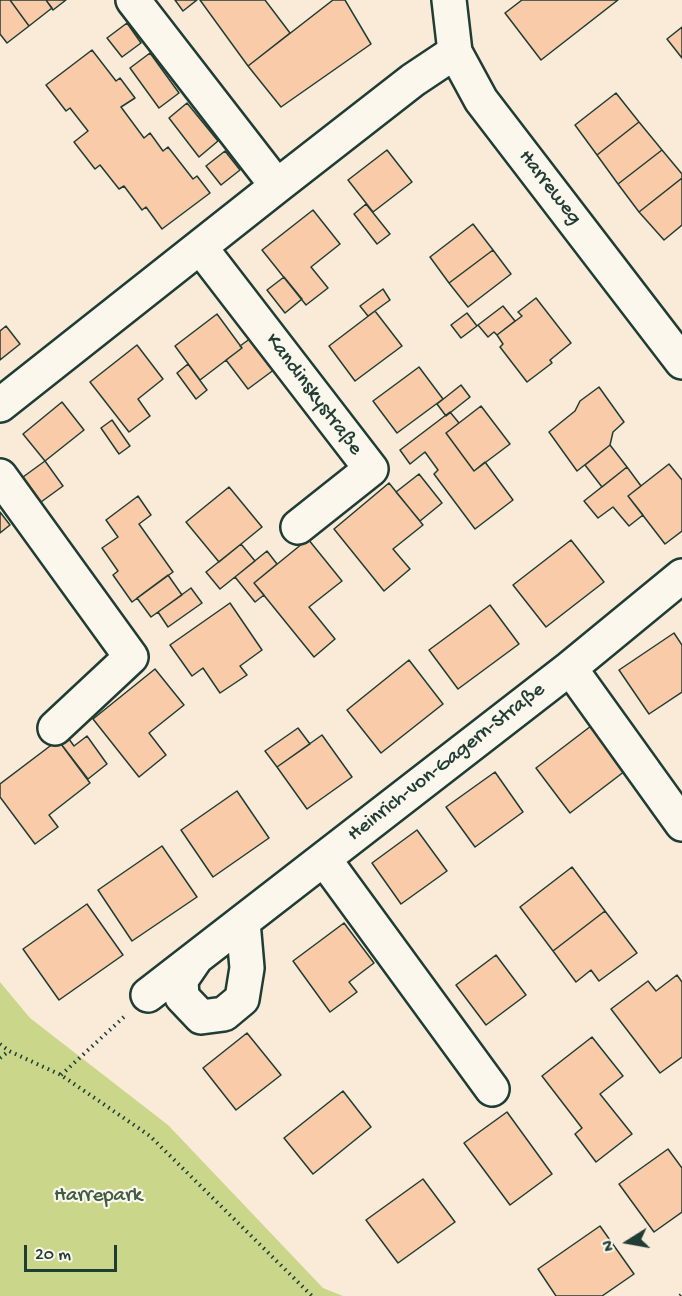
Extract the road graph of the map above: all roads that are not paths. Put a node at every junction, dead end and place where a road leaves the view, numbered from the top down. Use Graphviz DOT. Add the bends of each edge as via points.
graph roads {
  1 [pos="133,0"];
  2 [pos="449,0"];
  3 [pos="455,51"];
  4 [pos="277,186"];
  5 [pos="200,247"];
  6 [pos="672,326"];
  7 [pos="682,362"];
  8 [pos="0,405"];
  9 [pos="0,476"];
  10 [pos="298,527"];
  11 [pos="682,576"];
  12 [pos="570,668"];
  13 [pos="55,728"];
  14 [pos="682,824"];
  15 [pos="324,859"];
  16 [pos="243,922"];
  17 [pos="196,958"];
  18 [pos="148,994"];
  19 [pos="492,1089"];
  1 -- 4 [label="street"];
  2 -- 3 [label="street, Harreweg"];
  3 -- 4 [label="street"];
  3 -- 6 [label="street, Harreweg" via="481,100"];
  4 -- 5 [label="street"];
  5 -- 8 [label="street"];
  5 -- 10 [label="street, Kandinskystraße" via="370,469"];
  6 -- 7 [label="street, Harreweg"];
  9 -- 13 [label="street" via="131,657"];
  11 -- 12 [label="street, Heinrich-von-Gagern-Straße"];
  12 -- 14 [label="street"];
  12 -- 15 [label="street, Heinrich-von-Gagern-Straße"];
  15 -- 16 [label="street, Heinrich-von-Gagern-Straße"];
  15 -- 19 [label="street"];
  16 -- 17 [label="street, Heinrich-von-Gagern-Straße"];
  16 -- 17 [label="street" via="247,968 242,999 224,1014 201,1017 182,997 181,980"];
  17 -- 18 [label="street, Heinrich-von-Gagern-Straße"];
}
